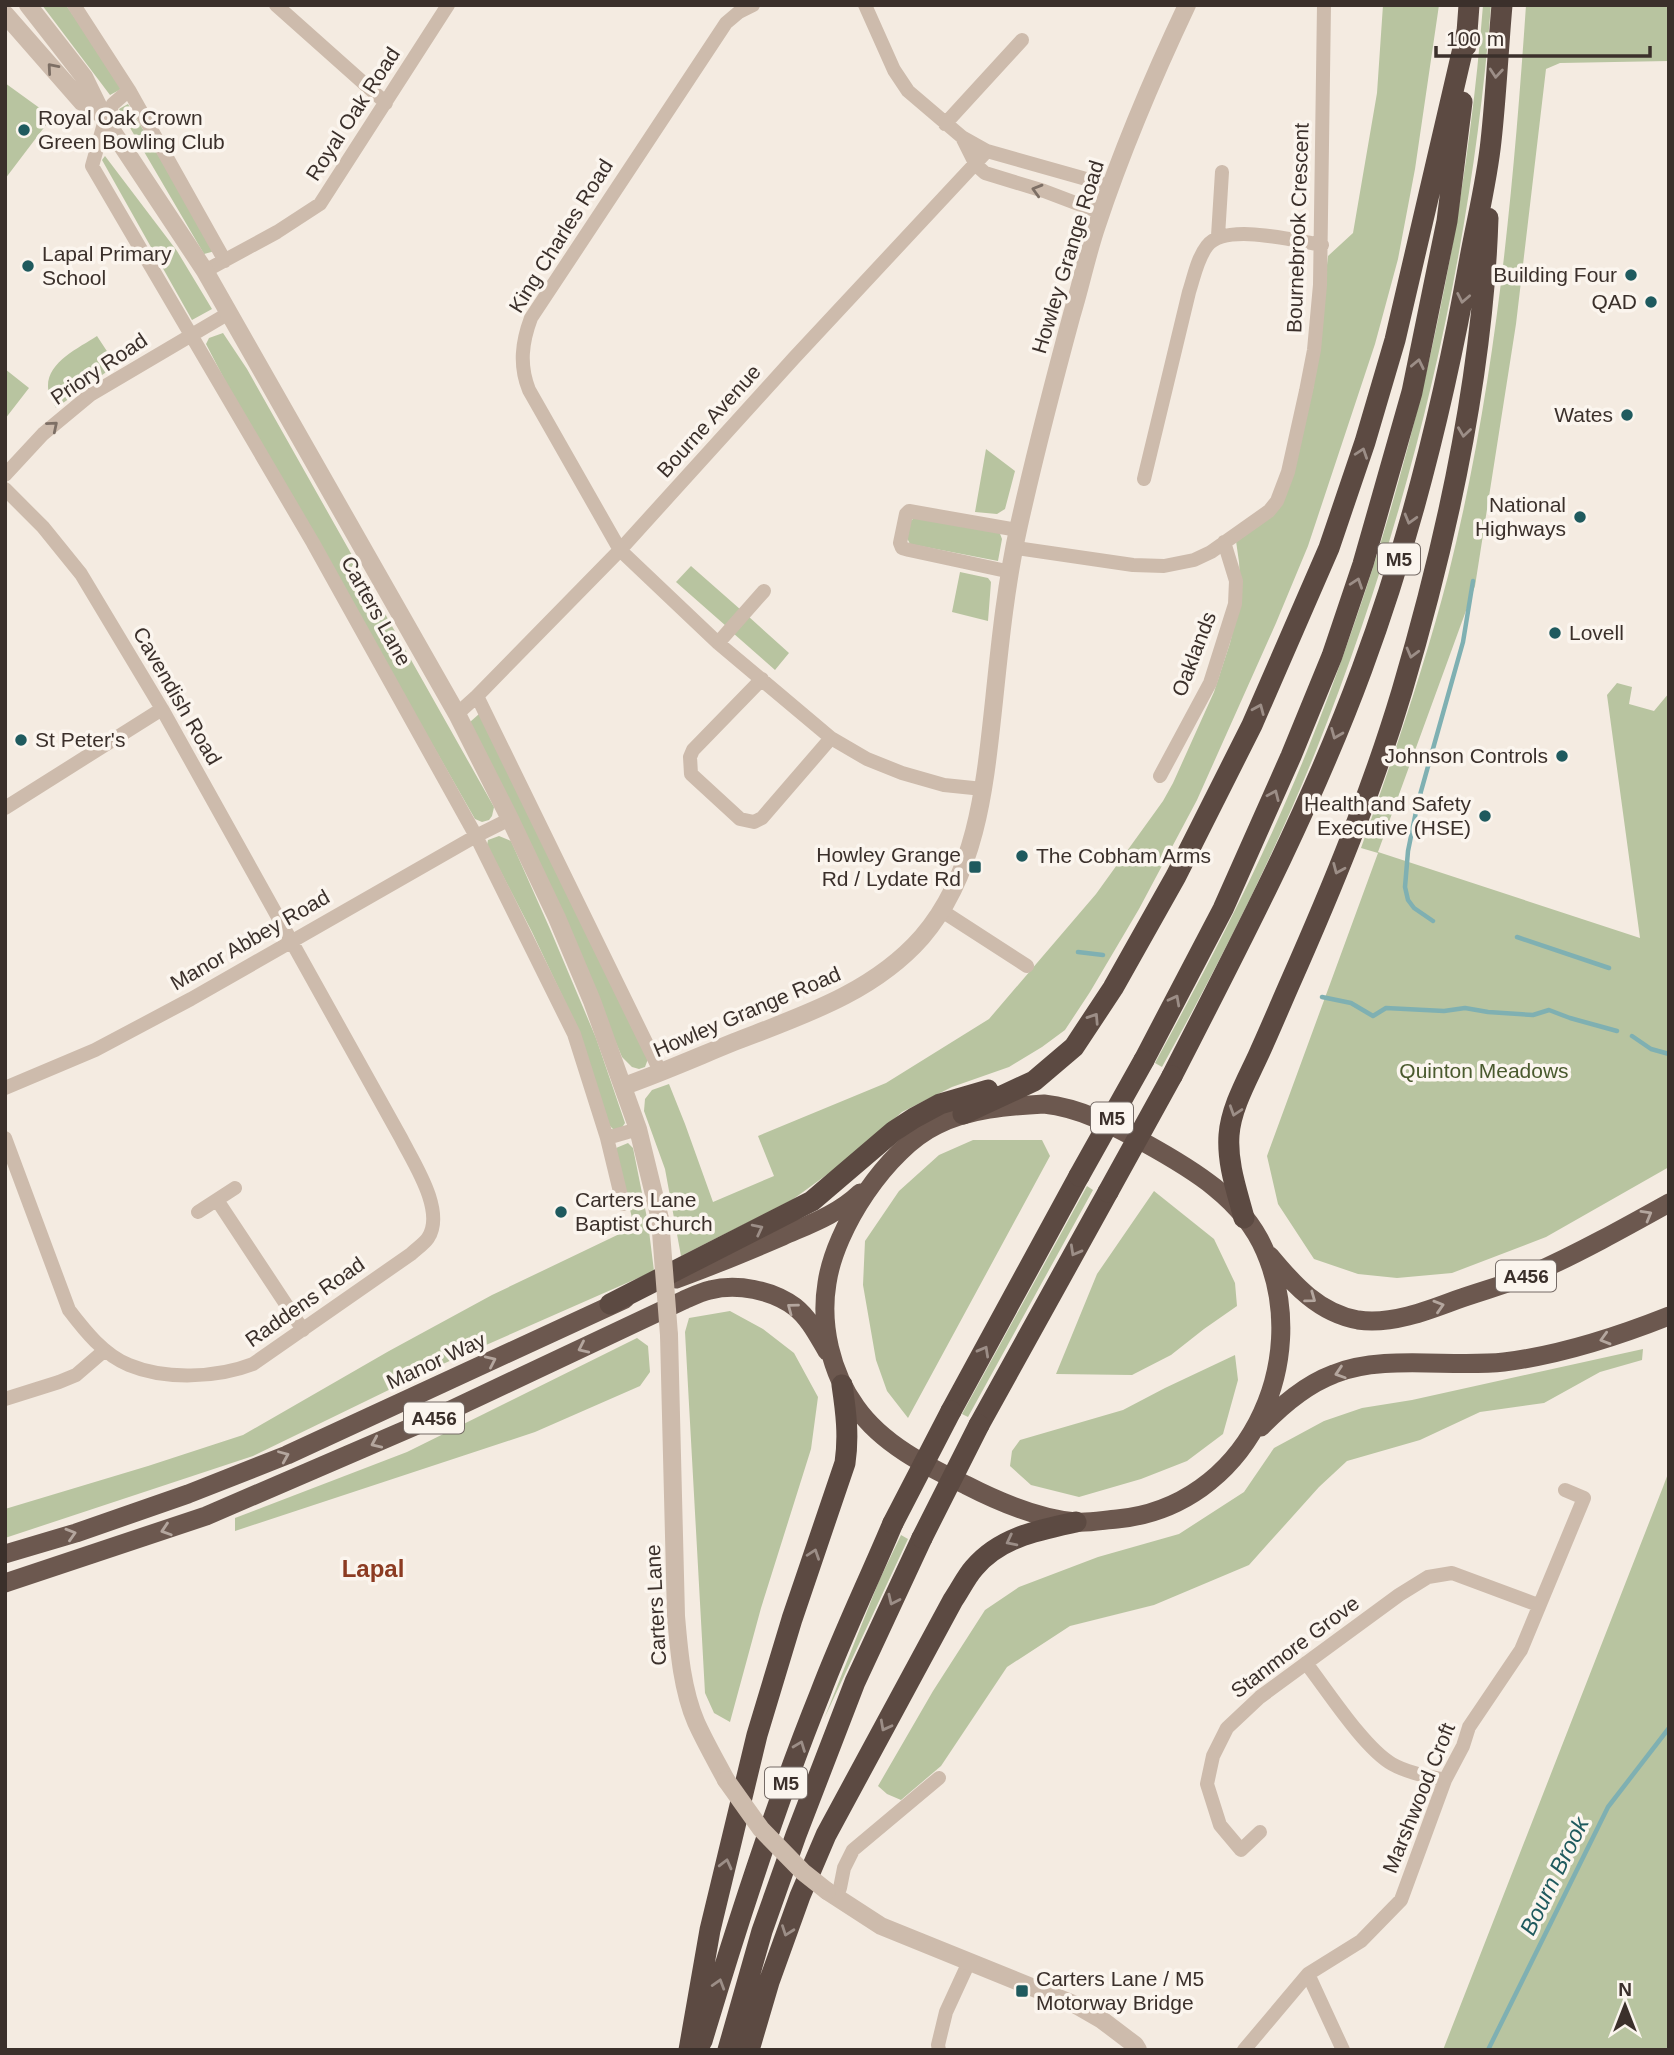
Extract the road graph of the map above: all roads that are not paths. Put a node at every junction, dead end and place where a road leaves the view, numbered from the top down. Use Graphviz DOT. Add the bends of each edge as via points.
graph roads {
  1 [pos="28,5"];
  2 [pos="74,5"];
  3 [pos="276,5"];
  4 [pos="448,5"];
  5 [pos="753,5"];
  6 [pos="864,5"];
  7 [pos="1187,5"];
  8 [pos="1324,5"];
  9 [pos="1469,5"];
  10 [pos="1502,5"];
  11 [pos="5,14"];
  12 [pos="1467,31"];
  13 [pos="1022,40"];
  14 [pos="129,90"];
  15 [pos="386,103"];
  16 [pos="103,117"];
  17 [pos="945,124"];
  18 [pos="962,137"];
  19 [pos="1491,144"];
  20 [pos="987,151"];
  21 [pos="976,165"];
  22 [pos="1222,172"];
  23 [pos="1111,186"];
  24 [pos="1102,213"];
  25 [pos="1218,236"];
  26 [pos="1322,245"];
  27 [pos="225,261"];
  28 [pos="205,271"];
  29 [pos="229,313"];
  30 [pos="191,334"];
  31 [pos="5,475"];
  32 [pos="1144,479"];
  33 [pos="5,489"];
  34 [pos="1017,539"];
  35 [pos="1224,541"];
  36 [pos="620,550"];
  37 [pos="1011,572"];
  38 [pos="764,591"];
  39 [pos="718,643"];
  40 [pos="762,679"];
  41 [pos="477,696"];
  42 [pos="162,709"];
  43 [pos="457,714"];
  44 [pos="831,738"];
  45 [pos="1160,776"];
  46 [pos="982,789"];
  47 [pos="5,808"];
  48 [pos="510,819"];
  49 [pos="476,836"];
  50 [pos="942,911"];
  51 [pos="290,941"];
  52 [pos="1027,965"];
  53 [pos="1049,1068"];
  54 [pos="661,1073"];
  55 [pos="624,1086"];
  56 [pos="5,1088"];
  57 [pos="963,1114"];
  58 [pos="638,1129"];
  59 [pos="5,1138"];
  60 [pos="607,1138"];
  61 [pos="872,1182"];
  62 [pos="235,1188"];
  63 [pos="217,1200"];
  64 [pos="1669,1203"];
  65 [pos="623,1204"];
  66 [pos="198,1212"];
  67 [pos="1244,1218"];
  68 [pos="1265,1250"];
  69 [pos="610,1304"];
  70 [pos="1669,1316"];
  71 [pos="303,1330"];
  72 [pos="105,1350"];
  73 [pos="833,1361"];
  74 [pos="842,1385"];
  75 [pos="5,1399"];
  76 [pos="1250,1438"];
  77 [pos="1565,1490"];
  78 [pos="1076,1522"];
  79 [pos="5,1554"];
  80 [pos="5,1583"];
  81 [pos="1538,1605"];
  82 [pos="1306,1663"];
  83 [pos="939,1778"];
  84 [pos="1445,1780"];
  85 [pos="1260,1832"];
  86 [pos="831,1894"];
  87 [pos="969,1962"];
  88 [pos="1308,1974"];
  89 [pos="690,2050"];
  90 [pos="699,2050"];
  91 [pos="728,2050"];
  92 [pos="749,2050"];
  93 [pos="939,2050"];
  94 [pos="1138,2050"];
  95 [pos="1244,2050"];
  96 [pos="1343,2050"];
  1 -- 16 [label="street, Carters Lane" via="83,76"];
  2 -- 14 [label="street"];
  3 -- 15 [label="street"];
  4 -- 15 [label="street, Royal Oak Road"];
  5 -- 36 [label="street, King Charles Road" via="720,31 531,318 525,335 523,369 529,390"];
  6 -- 17 [label="street" via="908,91"];
  7 -- 23 [label="street, Howley Grange Road" via="1155,72"];
  8 -- 26 [label="street, Bournebrook Crescent"];
  9 -- 12 [label="highway, M5"];
  10 -- 19 [label="highway, M5, one-way"];
  16 -- 11 [label="street, Carters Lane, one-way" via="82,103"];
  53 -- 12 [label="highway, one-way" via="1074,1047 1090,1023 1176,876 1252,725 1329,548 1395,340"];
  90 -- 12 [label="highway, M5, one-way, bridge" via="778,1804 820,1692 893,1523 1223,909 1332,656 1412,392 1447,221"];
  13 -- 17 [label="street"];
  14 -- 16 [label="street"];
  14 -- 27 [label="street"];
  15 -- 27 [label="street, Royal Oak Road" via="320,204"];
  16 -- 28 [label="street, Carters Lane"];
  16 -- 30 [label="street, Carters Lane" via="92,166"];
  17 -- 18 [label="street"];
  18 -- 20 [label="street"];
  18 -- 21 [label="street"];
  19 -- 67 [label="highway, one-way" via="1481,316 1443,540 1402,692 1354,831 1234,1114 1229,1133 1231,1170"];
  19 -- 91 [label="highway, M5, one-way, bridge" via="1441,407 1395,572 1323,766 1251,922 1172,1076 979,1425 855,1682 762,1931"];
  20 -- 21 [label="street, Bourne Avenue"];
  20 -- 23 [label="street"];
  24 -- 21 [label="street, one-way" via="985,173"];
  21 -- 36 [label="street, Bourne Avenue"];
  22 -- 25 [label="street"];
  23 -- 24 [label="street, Howley Grange Road"];
  24 -- 34 [label="street, Howley Grange Road" via="1049,400"];
  25 -- 26 [label="street" via="1268,235"];
  25 -- 32 [label="street" via="1206,246 1197,267"];
  26 -- 35 [label="street, Bournebrook Crescent" via="1314,351 1285,480 1269,510"];
  27 -- 28 [label="street, Royal Oak Road"];
  28 -- 29 [label="street, Carters Lane"];
  29 -- 30 [label="street, Priory Road"];
  29 -- 43 [label="street, Carters Lane"];
  31 -- 30 [label="street, Priory Road, one-way" via="43,434 90,396"];
  30 -- 49 [label="street, Carters Lane"];
  33 -- 42 [label="street, Cavendish Road" via="81,574"];
  34 -- 35 [label="street, Bournebrook Crescent" via="1133,565 1164,566 1194,560"];
  34 -- 37 [label="street, Howley Grange Road"];
  34 -- 37 [label="street" via="909,511 905,514 902,548"];
  35 -- 45 [label="street, Oaklands" via="1236,581 1235,604 1210,683"];
  36 -- 39 [label="street, King Charles Road"];
  36 -- 41 [label="street, Bourne Avenue"];
  37 -- 46 [label="street, Howley Grange Road"];
  38 -- 39 [label="street"];
  39 -- 40 [label="street, King Charles Road"];
  40 -- 44 [label="street, King Charles Road"];
  40 -- 44 [label="street" via="690,757 691,774 740,818 754,822 762,818"];
  41 -- 43 [label="street, Bourne Avenue"];
  41 -- 54 [label="street"];
  42 -- 47 [label="street"];
  42 -- 51 [label="street, Cavendish Road"];
  43 -- 48 [label="street, Carters Lane"];
  44 -- 46 [label="street, King Charles Road" via="902,773 944,785"];
  46 -- 50 [label="street, Howley Grange Road" via="970,850"];
  48 -- 49 [label="street, Manor Abbey Road"];
  48 -- 55 [label="street, Carters Lane" via="557,918"];
  49 -- 51 [label="street, Manor Abbey Road"];
  49 -- 60 [label="street, Carters Lane" via="574,1034"];
  50 -- 52 [label="street"];
  50 -- 54 [label="street, Howley Grange Road" via="905,954 860,988"];
  51 -- 56 [label="street, Manor Abbey Road" via="95,1050"];
  51 -- 71 [label="street, Raddens Road" via="427,1188 433,1223 428,1238 411,1254"];
  53 -- 57 [label="highway" via="1021,1088"];
  69 -- 53 [label="highway, one-way" via="812,1201 894,1131 940,1104"];
  54 -- 55 [label="street, Howley Grange Road"];
  55 -- 58 [label="street, Carters Lane"];
  57 -- 61 [label="highway" via="912,1140"];
  57 -- 67 [label="highway" via="1044,1104 1079,1110 1198,1174"];
  58 -- 60 [label="street"];
  58 -- 86 [label="street, Carters Lane, bridge" via="660,1219 669,1335 676,1616 684,1683 696,1720 726,1780 761,1829"];
  59 -- 72 [label="street, Raddens Road" via="69,1310"];
  60 -- 65 [label="street, Carters Lane"];
  61 -- 69 [label="highway, Manor Way / A456" via="826,1217"];
  61 -- 73 [label="highway" via="837,1246 827,1282 825,1307"];
  62 -- 63 [label="street"];
  63 -- 66 [label="street"];
  63 -- 71 [label="street"];
  68 -- 64 [label="highway, A456, one-way" via="1296,1287 1329,1311 1358,1320 1390,1319 1530,1275"];
  67 -- 68 [label="highway"];
  68 -- 76 [label="highway" via="1277,1297 1279,1354 1271,1391"];
  79 -- 69 [label="highway, Manor Way / A456, one-way" via="188,1494 287,1455"];
  70 -- 76 [label="highway, one-way" via="1546,1355 1502,1362 1382,1364 1335,1373 1289,1400"];
  71 -- 72 [label="street, Raddens Road" via="236,1371 178,1375 128,1365"];
  72 -- 75 [label="street" via="75,1375"];
  73 -- 74 [label="highway"];
  73 -- 80 [label="highway, A456, one-way" via="813,1327 785,1301 743,1288 709,1290 206,1517"];
  74 -- 78 [label="highway" via="877,1430 937,1471 1031,1513"];
  89 -- 74 [label="highway, one-way" via="710,1930 757,1735 845,1463 848,1441"];
  76 -- 78 [label="highway" via="1235,1459 1182,1501 1121,1519"];
  77 -- 81 [label="street, Marshwood Croft" via="1584,1498"];
  78 -- 92 [label="highway, one-way" via="1013,1539 992,1552 974,1568 953,1600 826,1835 769,1982"];
  81 -- 82 [label="street, Stanmore Grove" via="1452,1573 1428,1577"];
  81 -- 84 [label="street, Marshwood Croft" via="1521,1650 1469,1727"];
  82 -- 84 [label="street" via="1367,1742 1391,1763"];
  82 -- 85 [label="street, Stanmore Grove" via="1227,1728 1213,1756 1207,1784 1220,1825 1241,1850"];
  83 -- 86 [label="street" via="853,1850 840,1888"];
  84 -- 88 [label="street, Marshwood Croft" via="1401,1900 1361,1941"];
  86 -- 87 [label="street, Carters Lane" via="881,1926"];
  87 -- 93 [label="street" via="946,2012"];
  87 -- 94 [label="street, Carters Lane" via="1076,2005"];
  88 -- 95 [label="street, Marshwood Croft"];
  88 -- 96 [label="street"];
}
